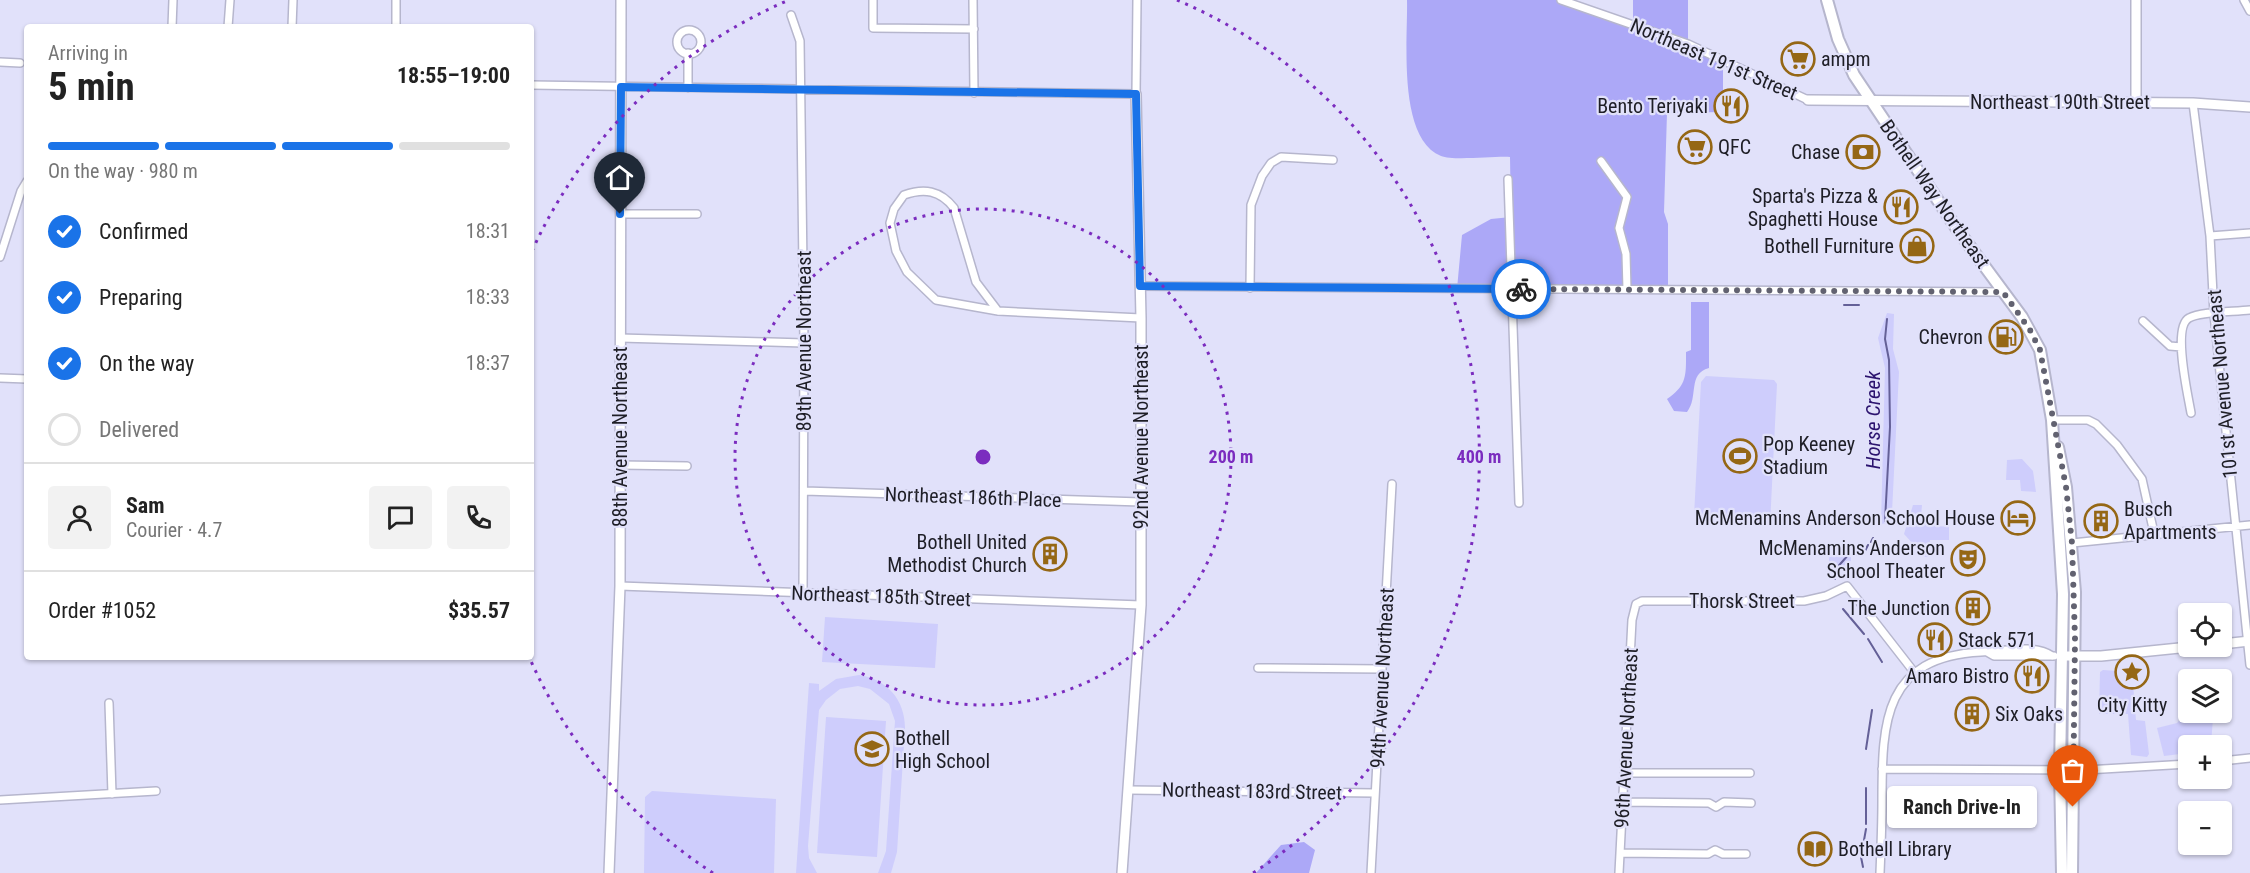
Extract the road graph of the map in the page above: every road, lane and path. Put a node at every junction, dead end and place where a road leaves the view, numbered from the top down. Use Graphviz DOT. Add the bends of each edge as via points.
graph roads {
  1 [pos="172,0"];
  2 [pos="230,0"];
  3 [pos="293,0"];
  4 [pos="396,0"];
  5 [pos="621,0"];
  6 [pos="873,0"];
  7 [pos="974,0"];
  8 [pos="1137,0"];
  9 [pos="1561,0"];
  10 [pos="1827,0"];
  11 [pos="2136,0"];
  12 [pos="2244,0"];
  13 [pos="1581,3"];
  14 [pos="2250,11"];
  15 [pos="791,15"];
  16 [pos="172,24"];
  17 [pos="228,24"];
  18 [pos="292,24"];
  19 [pos="396,24"];
  20 [pos="974,29"];
  21 [pos="688,53"];
  22 [pos="0,62"];
  23 [pos="20,63"];
  24 [pos="534,85"];
  25 [pos="621,87"];
  26 [pos="688,88"];
  27 [pos="801,90"];
  28 [pos="974,93"];
  29 [pos="1136,94"];
  30 [pos="1808,100"];
  31 [pos="1870,101"];
  32 [pos="2136,102"];
  33 [pos="2193,102"];
  34 [pos="2250,107"];
  35 [pos="1333,160"];
  36 [pos="1601,161"];
  37 [pos="1508,179"];
  38 [pos="24,186"];
  39 [pos="620,214"];
  40 [pos="697,214"];
  41 [pos="2250,233"];
  42 [pos="2210,236"];
  43 [pos="0,257"];
  44 [pos="1140,286"];
  45 [pos="1250,288"];
  46 [pos="1510,289"];
  47 [pos="1627,289"];
  48 [pos="2003,292"];
  49 [pos="2250,310"];
  50 [pos="998,311"];
  51 [pos="2214,314"];
  52 [pos="1141,318"];
  53 [pos="2143,321"];
  54 [pos="620,338"];
  55 [pos="804,343"];
  56 [pos="2181,346"];
  57 [pos="0,378"];
  58 [pos="24,379"];
  59 [pos="2191,413"];
  60 [pos="2052,420"];
  61 [pos="620,465"];
  62 [pos="687,466"];
  63 [pos="1392,484"];
  64 [pos="805,491"];
  65 [pos="1141,502"];
  66 [pos="1519,503"];
  67 [pos="2236,525"];
  68 [pos="2250,525"];
  69 [pos="2154,533"];
  70 [pos="2072,543"];
  71 [pos="620,586"];
  72 [pos="803,592"];
  73 [pos="1636,604"];
  74 [pos="1141,605"];
  75 [pos="2248,641"];
  76 [pos="2232,643"];
  77 [pos="2178,648"];
  78 [pos="2057,656"];
  79 [pos="2075,656"];
  80 [pos="2250,665"];
  81 [pos="1258,668"];
  82 [pos="1382,669"];
  83 [pos="1914,672"];
  84 [pos="109,704"];
  85 [pos="2250,758"];
  86 [pos="2232,760"];
  87 [pos="2178,765"];
  88 [pos="1882,769"];
  89 [pos="2060,770"];
  90 [pos="2074,770"];
  91 [pos="1624,773"];
  92 [pos="1750,773"];
  93 [pos="1129,790"];
  94 [pos="156,791"];
  95 [pos="1375,793"];
  96 [pos="112,794"];
  97 [pos="0,800"];
  98 [pos="1623,802"];
  99 [pos="1751,802"];
  100 [pos="1620,853"];
  101 [pos="1746,854"];
  102 [pos="609,873"];
  103 [pos="1122,873"];
  104 [pos="1371,873"];
  105 [pos="1619,873"];
  106 [pos="1880,873"];
  107 [pos="2062,873"];
  108 [pos="2072,873"];
  1 -- 16 [label="street"];
  2 -- 17 [label="street"];
  3 -- 18 [label="street"];
  4 -- 19 [label="street"];
  5 -- 25 [label="street, 88th Avenue Northeast"];
  6 -- 20 [label="street" via="873,28"];
  7 -- 20 [label="street"];
  8 -- 29 [label="street, 92nd Avenue Northeast"];
  9 -- 13 [label="street, Northeast 191st Street"];
  10 -- 31 [label="main road, Bothell Way Northeast" via="1847,62"];
  11 -- 32 [label="street"];
  12 -- 14 [label="street"];
  13 -- 30 [label="street, Northeast 191st Street" via="1688,44"];
  15 -- 27 [label="street, 89th Avenue Northeast" via="800,41"];
  20 -- 28 [label="street"];
  21 -- 26 [label="street"];
  22 -- 23 [label="street"];
  24 -- 25 [label="street"];
  25 -- 26 [label="street"];
  25 -- 39 [label="street, 88th Avenue Northeast"];
  26 -- 27 [label="street"];
  27 -- 28 [label="street"];
  27 -- 55 [label="street, 89th Avenue Northeast"];
  28 -- 29 [label="street"];
  29 -- 44 [label="street, 92nd Avenue Northeast"];
  30 -- 31 [label="street, Northeast 191st Street"];
  31 -- 32 [label="street, Northeast 190th Street"];
  31 -- 48 [label="main road, Bothell Way Northeast"];
  32 -- 33 [label="street, Northeast 190th Street"];
  33 -- 34 [label="street, Northeast 190th Street"];
  33 -- 42 [label="street, 101st Avenue Northeast"];
  35 -- 45 [label="street" via="1281,157 1262,176 1251,205"];
  36 -- 47 [label="street" via="1627,197 1619,228 1626,254"];
  37 -- 46 [label="street"];
  38 -- 43 [label="street"];
  39 -- 40 [label="street"];
  39 -- 54 [label="street, 88th Avenue Northeast"];
  41 -- 42 [label="street"];
  42 -- 51 [label="street, 101st Avenue Northeast"];
  44 -- 45 [label="street"];
  44 -- 52 [label="street, 92nd Avenue Northeast"];
  45 -- 46 [label="street"];
  46 -- 47 [label="street"];
  46 -- 66 [label="street"];
  47 -- 48 [label="street"];
  48 -- 60 [label="main road, Bothell Way Northeast" via="2040,350"];
  49 -- 51 [label="street"];
  50 -- 50 [label="street" via="976,282 954,208 947,199 927,191 903,195 890,223 896,252 907,272 936,300"];
  50 -- 52 [label="street"];
  51 -- 56 [label="street" via="2189,318 2183,324"];
  51 -- 67 [label="street, 101st Avenue Northeast"];
  52 -- 65 [label="street, 92nd Avenue Northeast"];
  53 -- 56 [label="street" via="2170,346"];
  54 -- 55 [label="street"];
  54 -- 61 [label="street, 88th Avenue Northeast"];
  55 -- 64 [label="street, 89th Avenue Northeast"];
  56 -- 59 [label="street"];
  57 -- 58 [label="street"];
  60 -- 69 [label="street" via="2088,420 2117,445 2142,478"];
  60 -- 70 [label="main road, Bothell Way Northeast" via="2066,487"];
  60 -- 78 [label="main road, Bothell Way Northeast" via="2063,594"];
  61 -- 62 [label="street"];
  61 -- 71 [label="street, 88th Avenue Northeast"];
  63 -- 82 [label="street, 94th Avenue Northeast"];
  64 -- 65 [label="street, Northeast 186th Place"];
  64 -- 72 [label="street, 89th Avenue Northeast"];
  65 -- 74 [label="street, 92nd Avenue Northeast"];
  67 -- 68 [label="street"];
  67 -- 69 [label="street"];
  67 -- 75 [label="street, 101st Avenue Northeast"];
  69 -- 70 [label="street"];
  70 -- 79 [label="main road, Bothell Way Northeast"];
  71 -- 72 [label="street, Northeast 185th Street"];
  71 -- 102 [label="street, 88th Avenue Northeast"];
  72 -- 74 [label="street, Northeast 185th Street"];
  73 -- 83 [label="street, Thorsk Street" via="1804,601 1847,586"];
  73 -- 91 [label="street, 96th Avenue Northeast"];
  74 -- 93 [label="street, 92nd Avenue Northeast"];
  75 -- 76 [label="street"];
  75 -- 80 [label="street, 101st Avenue Northeast"];
  77 -- 79 [label="street"];
  78 -- 79 [label="street"];
  78 -- 83 [label="street" via="1959,653"];
  78 -- 89 [label="main road, Bothell Way Northeast"];
  79 -- 90 [label="main road, Bothell Way Northeast"];
  81 -- 82 [label="street"];
  82 -- 95 [label="street, 94th Avenue Northeast"];
  83 -- 88 [label="street" via="1894,699 1886,720"];
  84 -- 96 [label="street"];
  85 -- 86 [label="street"];
  87 -- 90 [label="street"];
  88 -- 89 [label="street"];
  88 -- 106 [label="street"];
  89 -- 90 [label="street"];
  89 -- 107 [label="main road, Bothell Way Northeast"];
  90 -- 108 [label="main road, Bothell Way Northeast"];
  91 -- 92 [label="street"];
  91 -- 98 [label="street, 96th Avenue Northeast"];
  93 -- 95 [label="street, Northeast 183rd Street"];
  93 -- 103 [label="street, 92nd Avenue Northeast"];
  94 -- 96 [label="street"];
  95 -- 104 [label="street, 94th Avenue Northeast"];
  96 -- 97 [label="street"];
  98 -- 99 [label="street" via="1709,803 1716,807 1724,802"];
  98 -- 100 [label="street, 96th Avenue Northeast"];
  100 -- 101 [label="street" via="1708,854 1715,850 1723,855"];
  100 -- 105 [label="street, 96th Avenue Northeast"];
}
